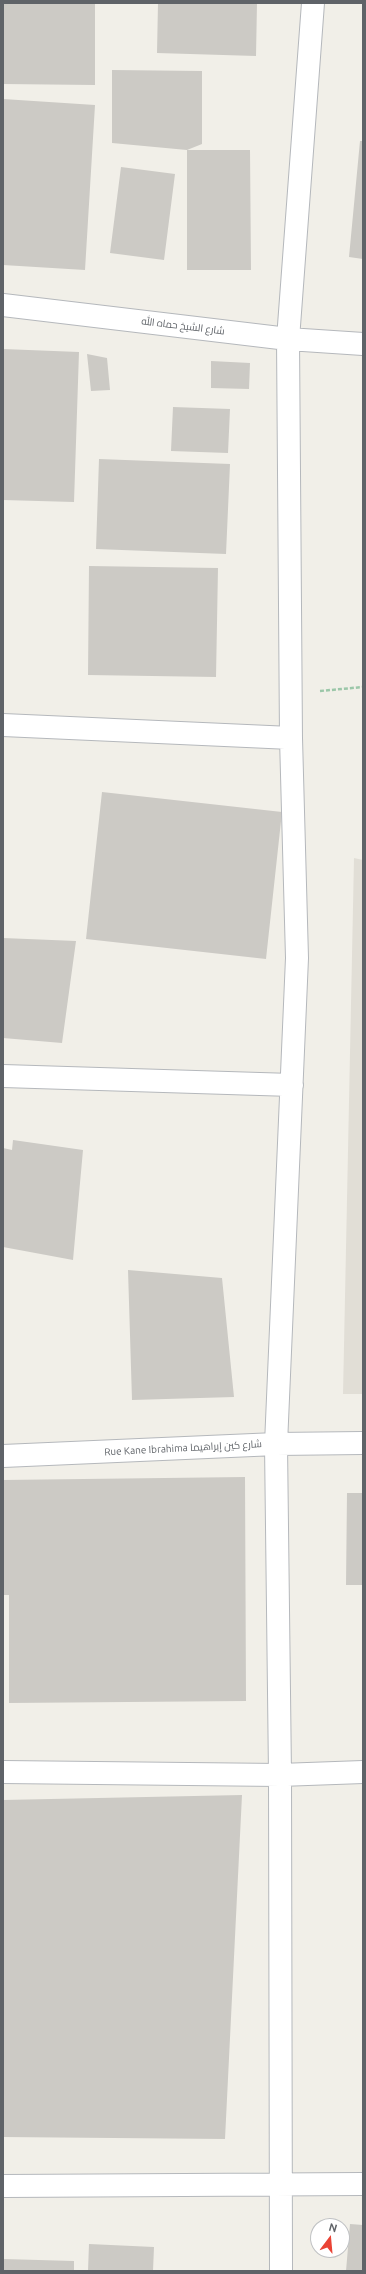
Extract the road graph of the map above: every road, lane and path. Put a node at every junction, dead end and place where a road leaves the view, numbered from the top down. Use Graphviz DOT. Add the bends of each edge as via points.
graph roads {
  1 [pos="313,3"];
  2 [pos="3,305"];
  3 [pos="288,339"];
  4 [pos="363,344"];
  5 [pos="363,687"];
  6 [pos="290,694"];
  7 [pos="3,725"];
  8 [pos="291,738"];
  9 [pos="3,1076"];
  10 [pos="292,1085"];
  11 [pos="363,1443"];
  12 [pos="276,1444"];
  13 [pos="3,1456"];
  14 [pos="3,1772"];
  15 [pos="363,1772"];
  16 [pos="280,1775"];
  17 [pos="363,2184"];
  18 [pos="3,2186"];
  19 [pos="280,2186"];
  20 [pos="281,2271"];
  1 -- 3 [label="street"];
  2 -- 3 [label="street, شارع الشيخ حماه الله"];
  3 -- 4 [label="street, شارع الشيخ حماه الله"];
  3 -- 6 [label="street"];
  5 -- 6 [label="path"];
  6 -- 8 [label="street"];
  7 -- 8 [label="street"];
  8 -- 10 [label="street" via="297,958"];
  9 -- 10 [label="street"];
  10 -- 12 [label="street"];
  11 -- 12 [label="street, Rue Kane Ibrahima شارع كين إبراهيما"];
  12 -- 13 [label="street, Rue Kane Ibrahima شارع كين إبراهيما"];
  12 -- 16 [label="street"];
  14 -- 16 [label="street"];
  15 -- 16 [label="street"];
  16 -- 19 [label="street"];
  17 -- 19 [label="street"];
  18 -- 19 [label="street"];
  19 -- 20 [label="street"];
}
